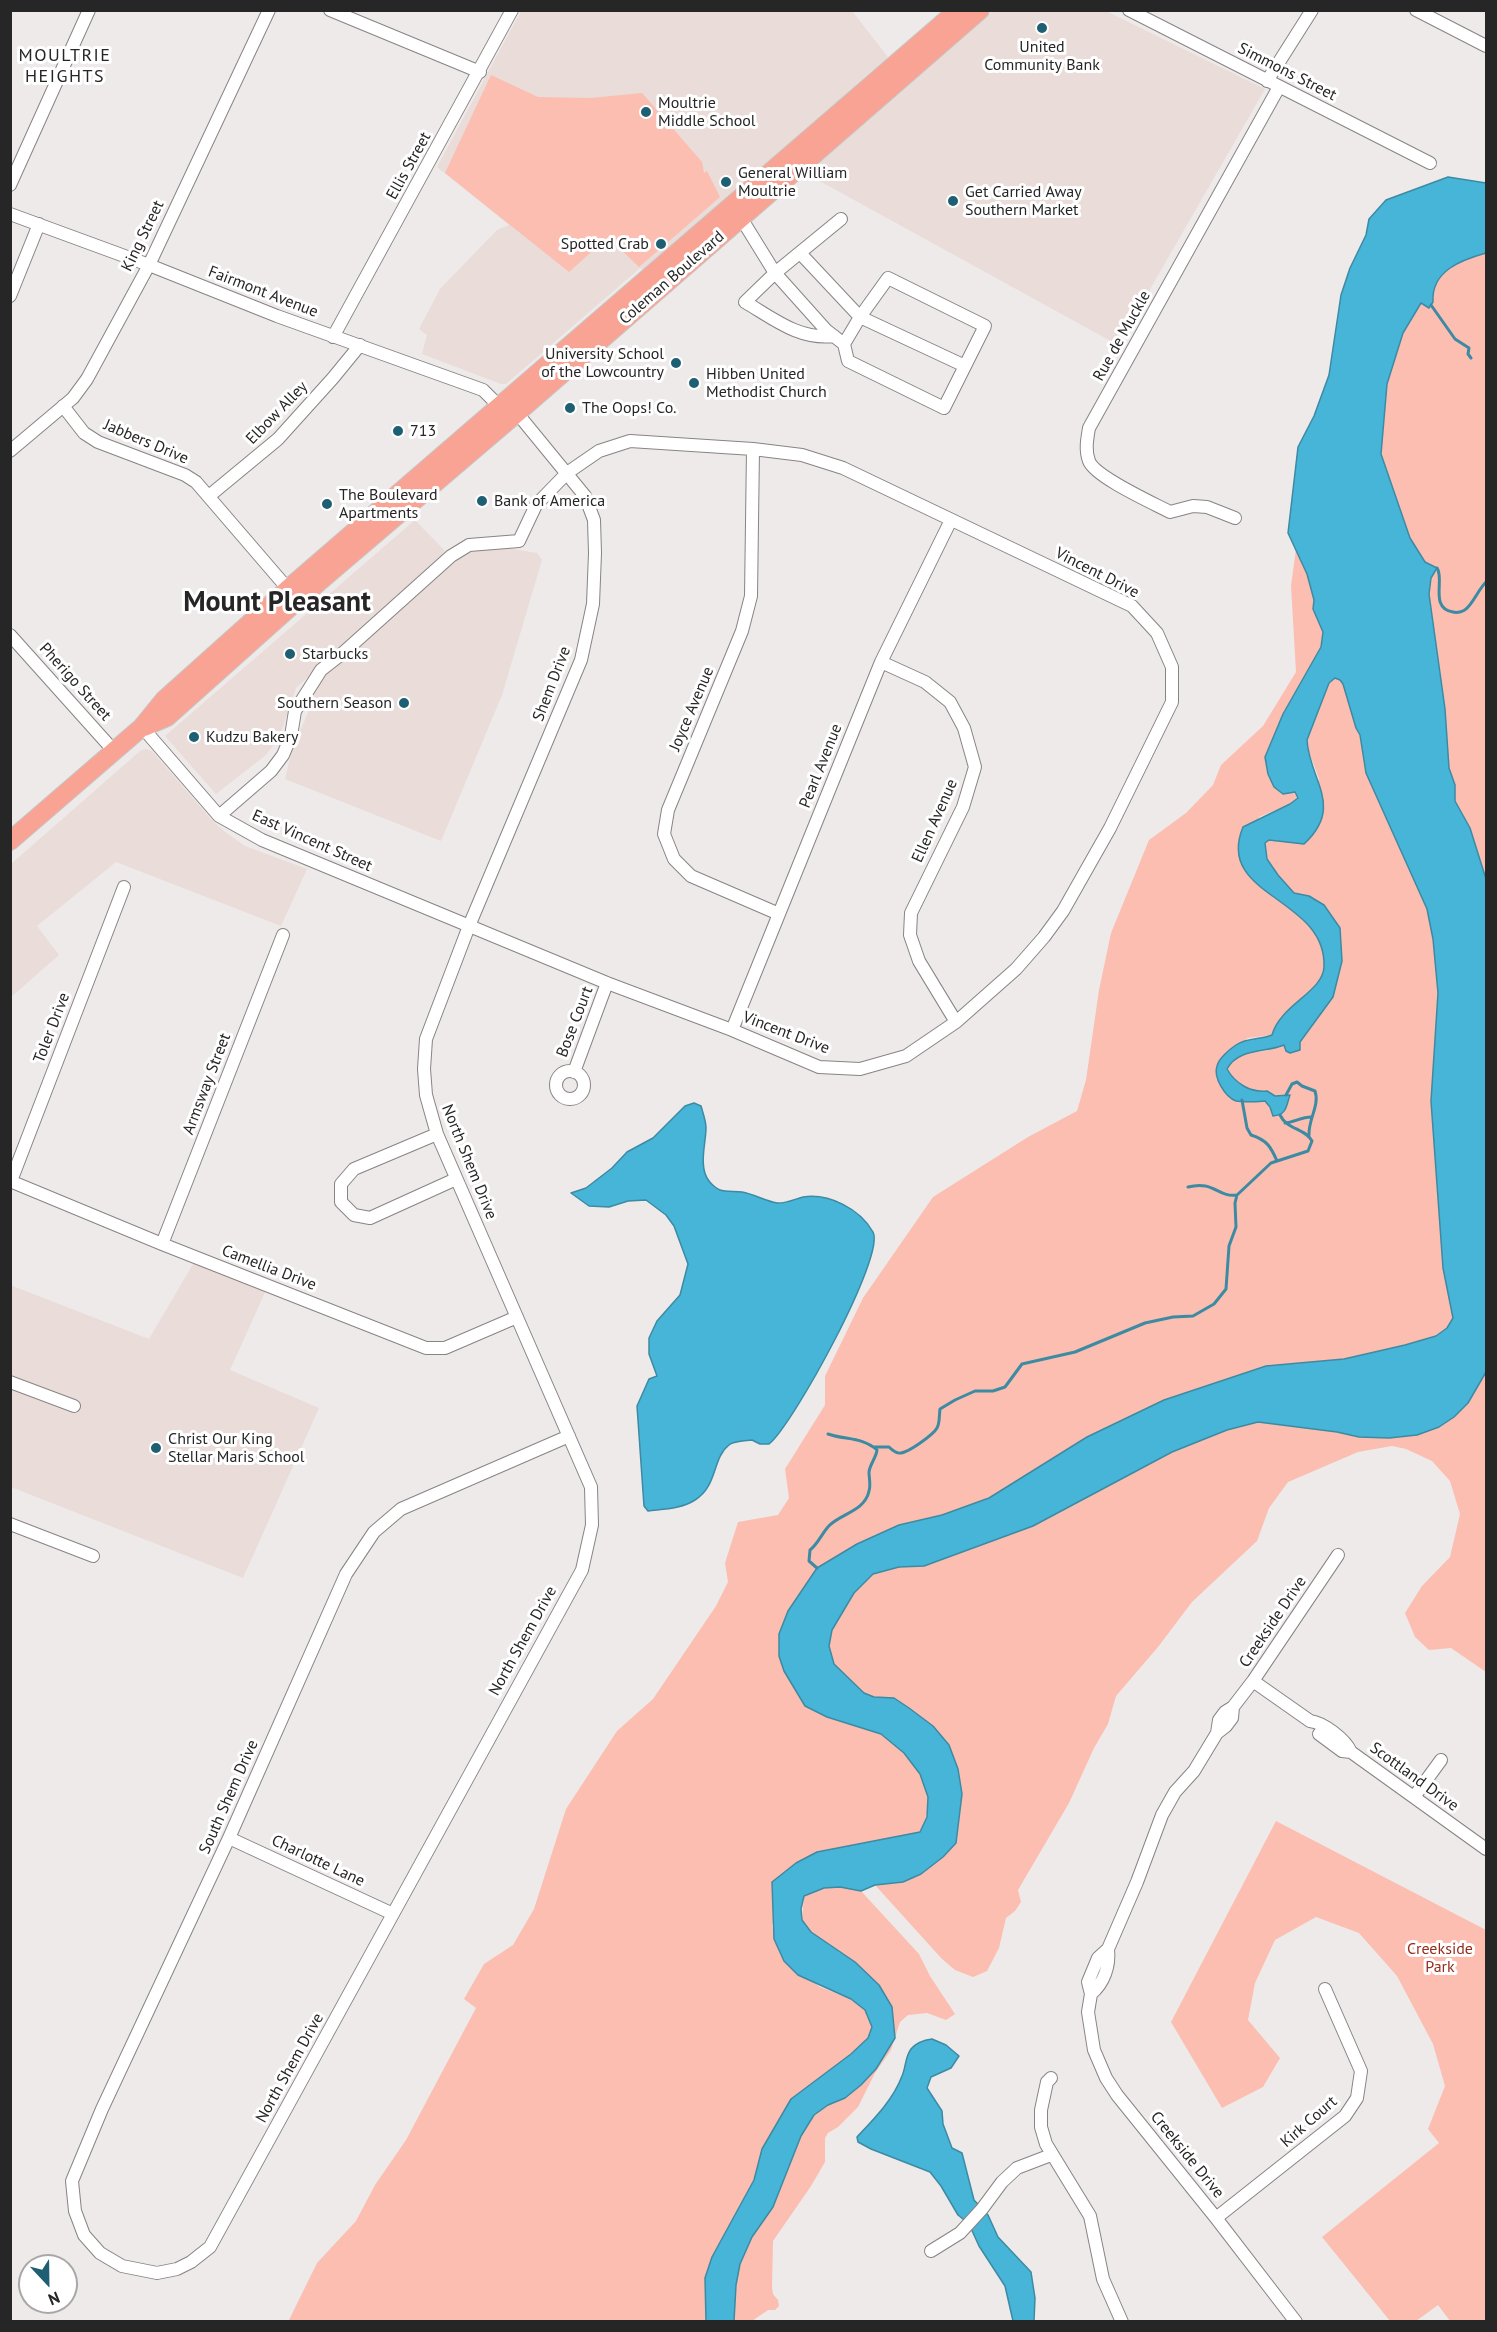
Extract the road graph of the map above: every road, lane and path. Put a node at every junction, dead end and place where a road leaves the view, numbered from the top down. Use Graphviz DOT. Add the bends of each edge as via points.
graph roads {
  1 [pos="88,10"];
  2 [pos="269,10"];
  3 [pos="330,10"];
  4 [pos="512,10"];
  5 [pos="958,10"];
  6 [pos="980,10"];
  7 [pos="1129,10"];
  8 [pos="1312,10"];
  9 [pos="1416,10"];
  10 [pos="1486,46"];
  11 [pos="480,72"];
  12 [pos="1267,81"];
  13 [pos="1280,87"];
  14 [pos="814,135"];
  15 [pos="1430,163"];
  16 [pos="10,185"];
  17 [pos="10,214"];
  18 [pos="741,218"];
  19 [pos="841,219"];
  20 [pos="39,224"];
  21 [pos="800,253"];
  22 [pos="149,265"];
  23 [pos="775,273"];
  24 [pos="10,296"];
  25 [pos="860,317"];
  26 [pos="600,320"];
  27 [pos="333,337"];
  28 [pos="839,340"];
  29 [pos="360,345"];
  30 [pos="965,366"];
  31 [pos="63,406"];
  32 [pos="499,406"];
  33 [pos="517,413"];
  34 [pos="753,449"];
  35 [pos="10,451"];
  36 [pos="567,473"];
  37 [pos="209,496"];
  38 [pos="413,501"];
  39 [pos="1235,518"];
  40 [pos="951,520"];
  41 [pos="288,589"];
  42 [pos="10,635"];
  43 [pos="881,662"];
  44 [pos="142,727"];
  45 [pos="114,751"];
  46 [pos="219,816"];
  47 [pos="10,841"];
  48 [pos="124,887"];
  49 [pos="779,914"];
  50 [pos="469,926"];
  51 [pos="283,935"];
  52 [pos="607,983"];
  53 [pos="956,1022"];
  54 [pos="732,1030"];
  55 [pos="574,1072"];
  56 [pos="437,1134"];
  57 [pos="456,1179"];
  58 [pos="11,1181"];
  59 [pos="162,1244"];
  60 [pos="517,1317"];
  61 [pos="10,1382"];
  62 [pos="74,1406"];
  63 [pos="568,1436"];
  64 [pos="10,1524"];
  65 [pos="1338,1555"];
  66 [pos="93,1556"];
  67 [pos="1252,1681"];
  68 [pos="1442,1760"];
  69 [pos="1414,1797"];
  70 [pos="229,1838"];
  71 [pos="1486,1849"];
  72 [pos="393,1914"];
  73 [pos="1325,1989"];
  74 [pos="1052,2078"];
  75 [pos="1051,2155"];
  76 [pos="1216,2218"];
  77 [pos="931,2251"];
  78 [pos="122,2266"];
  79 [pos="1122,2322"];
  80 [pos="1296,2322"];
  1 -- 16 [label="street"];
  2 -- 22 [label="street, King Street"];
  3 -- 11 [label="street"];
  4 -- 11 [label="street, Ellis Street"];
  5 -- 14 [label="main road, Coleman Boulevard"];
  6 -- 18 [label="main road, Coleman Boulevard"];
  7 -- 12 [label="street, Simmons Street"];
  8 -- 12 [label="street"];
  9 -- 10 [label="street"];
  11 -- 27 [label="street, Ellis Street"];
  12 -- 13 [label="street, Simmons Street"];
  13 -- 15 [label="street, Simmons Street"];
  13 -- 39 [label="street, Rue de Muckle" via="1089,428 1086,445 1090,464 1106,478 1170,512 1207,507"];
  14 -- 18 [label="main road" via="788,165 743,205"];
  14 -- 26 [label="main road, Coleman Boulevard"];
  17 -- 20 [label="street, Fairmont Avenue"];
  18 -- 23 [label="street"];
  18 -- 33 [label="main road, Coleman Boulevard"];
  19 -- 21 [label="street"];
  20 -- 22 [label="street, Fairmont Avenue"];
  20 -- 24 [label="street"];
  21 -- 23 [label="street"];
  21 -- 25 [label="street"];
  22 -- 27 [label="street, Fairmont Avenue"];
  22 -- 31 [label="street, King Street" via="87,378"];
  23 -- 28 [label="street"];
  23 -- 28 [label="street" via="745,302 800,333"];
  25 -- 28 [label="street"];
  25 -- 30 [label="street"];
  25 -- 30 [label="street" via="888,278 985,326"];
  26 -- 32 [label="main road, Coleman Boulevard"];
  26 -- 33 [label="main road" via="587,338 534,385"];
  27 -- 29 [label="street, Fairmont Avenue"];
  28 -- 30 [label="street" via="848,361 944,408"];
  29 -- 32 [label="street, Fairmont Avenue" via="483,390"];
  29 -- 37 [label="street, Elbow Alley" via="278,439"];
  31 -- 35 [label="street, King Street"];
  31 -- 37 [label="street, Jabbers Drive" via="84,433 98,442 185,475"];
  32 -- 33 [label="street, Shem Drive"];
  32 -- 38 [label="main road" via="486,429"];
  32 -- 41 [label="main road, Coleman Boulevard"];
  33 -- 36 [label="street, Shem Drive"];
  33 -- 38 [label="main road, Coleman Boulevard"];
  34 -- 36 [label="street, Vincent Drive" via="630,441 599,451"];
  34 -- 40 [label="street, Vincent Drive" via="802,455 843,468"];
  34 -- 49 [label="street, Joyce Avenue" via="751,596 742,631 668,810 664,834 674,859 690,876"];
  36 -- 46 [label="street, Vincent Drive" via="537,505 519,541 469,545 451,556 321,670 295,711 283,755 271,771"];
  36 -- 50 [label="street, Shem Drive" via="585,496 594,520 592,604 581,660"];
  37 -- 41 [label="street, Jabbers Drive"];
  38 -- 44 [label="main road, Coleman Boulevard" via="167,717"];
  40 -- 43 [label="street, Pearl Avenue"];
  40 -- 53 [label="street, Vincent Drive" via="1132,606 1157,633 1172,667 1172,702 1110,828 1063,911 1016,969"];
  41 -- 44 [label="main road, Coleman Boulevard" via="164,700"];
  42 -- 45 [label="street, Pherigo Street"];
  43 -- 49 [label="street, Pearl Avenue"];
  43 -- 53 [label="street, Ellen Avenue" via="926,682 950,702 964,728 975,767 963,807 910,913 910,935 919,961"];
  44 -- 45 [label="main road, Coleman Boulevard"];
  44 -- 46 [label="street, East Vincent Street"];
  45 -- 47 [label="main road, Coleman Boulevard"];
  46 -- 50 [label="street, East Vincent Street" via="262,840"];
  48 -- 58 [label="street, Toler Drive"];
  49 -- 54 [label="street, Pearl Avenue"];
  50 -- 52 [label="street, Vincent Drive"];
  50 -- 56 [label="street, North Shem Drive" via="426,1039 426,1095"];
  51 -- 59 [label="street, Armsway Street"];
  52 -- 54 [label="street, Vincent Drive"];
  52 -- 55 [label="street, Bose Court"];
  53 -- 54 [label="street, Vincent Drive" via="906,1056 860,1069 819,1067"];
  56 -- 57 [label="street, North Shem Drive"];
  56 -- 57 [label="street" via="354,1169 341,1184 341,1202 354,1215 370,1218"];
  57 -- 60 [label="street, North Shem Drive"];
  58 -- 59 [label="street, Camellia Drive"];
  59 -- 60 [label="street, Camellia Drive" via="426,1348 445,1348"];
  60 -- 63 [label="street, North Shem Drive"];
  61 -- 62 [label="street"];
  63 -- 70 [label="street, South Shem Drive" via="401,1509 374,1532 346,1574"];
  63 -- 72 [label="street, North Shem Drive" via="591,1487 592,1525 582,1570"];
  64 -- 66 [label="street"];
  65 -- 67 [label="street, Creekside Drive"];
  67 -- 69 [label="street, Scottland Drive" via="1310,1721 1313,1729 1342,1751 1351,1752"];
  67 -- 76 [label="street, Creekside Drive" via="1233,1707 1232,1718 1217,1733 1162,1815 1108,1949 1098,1958 1088,1982 1094,2049 1106,2078"];
  68 -- 69 [label="street"];
  69 -- 71 [label="street, Scottland Drive"];
  70 -- 72 [label="street, Charlotte Lane"];
  70 -- 78 [label="street, South Shem Drive" via="72,2181 75,2211 84,2235 100,2253"];
  72 -- 78 [label="street, North Shem Drive" via="210,2247 177,2269 157,2273"];
  73 -- 76 [label="street, Kirk Court" via="1361,2071 1357,2098 1345,2116"];
  74 -- 75 [label="street" via="1047,2082 1041,2110 1041,2127"];
  75 -- 77 [label="street" via="1017,2168 960,2233"];
  75 -- 79 [label="street" via="1090,2216 1103,2278"];
  76 -- 80 [label="street, Creekside Drive"];
}
